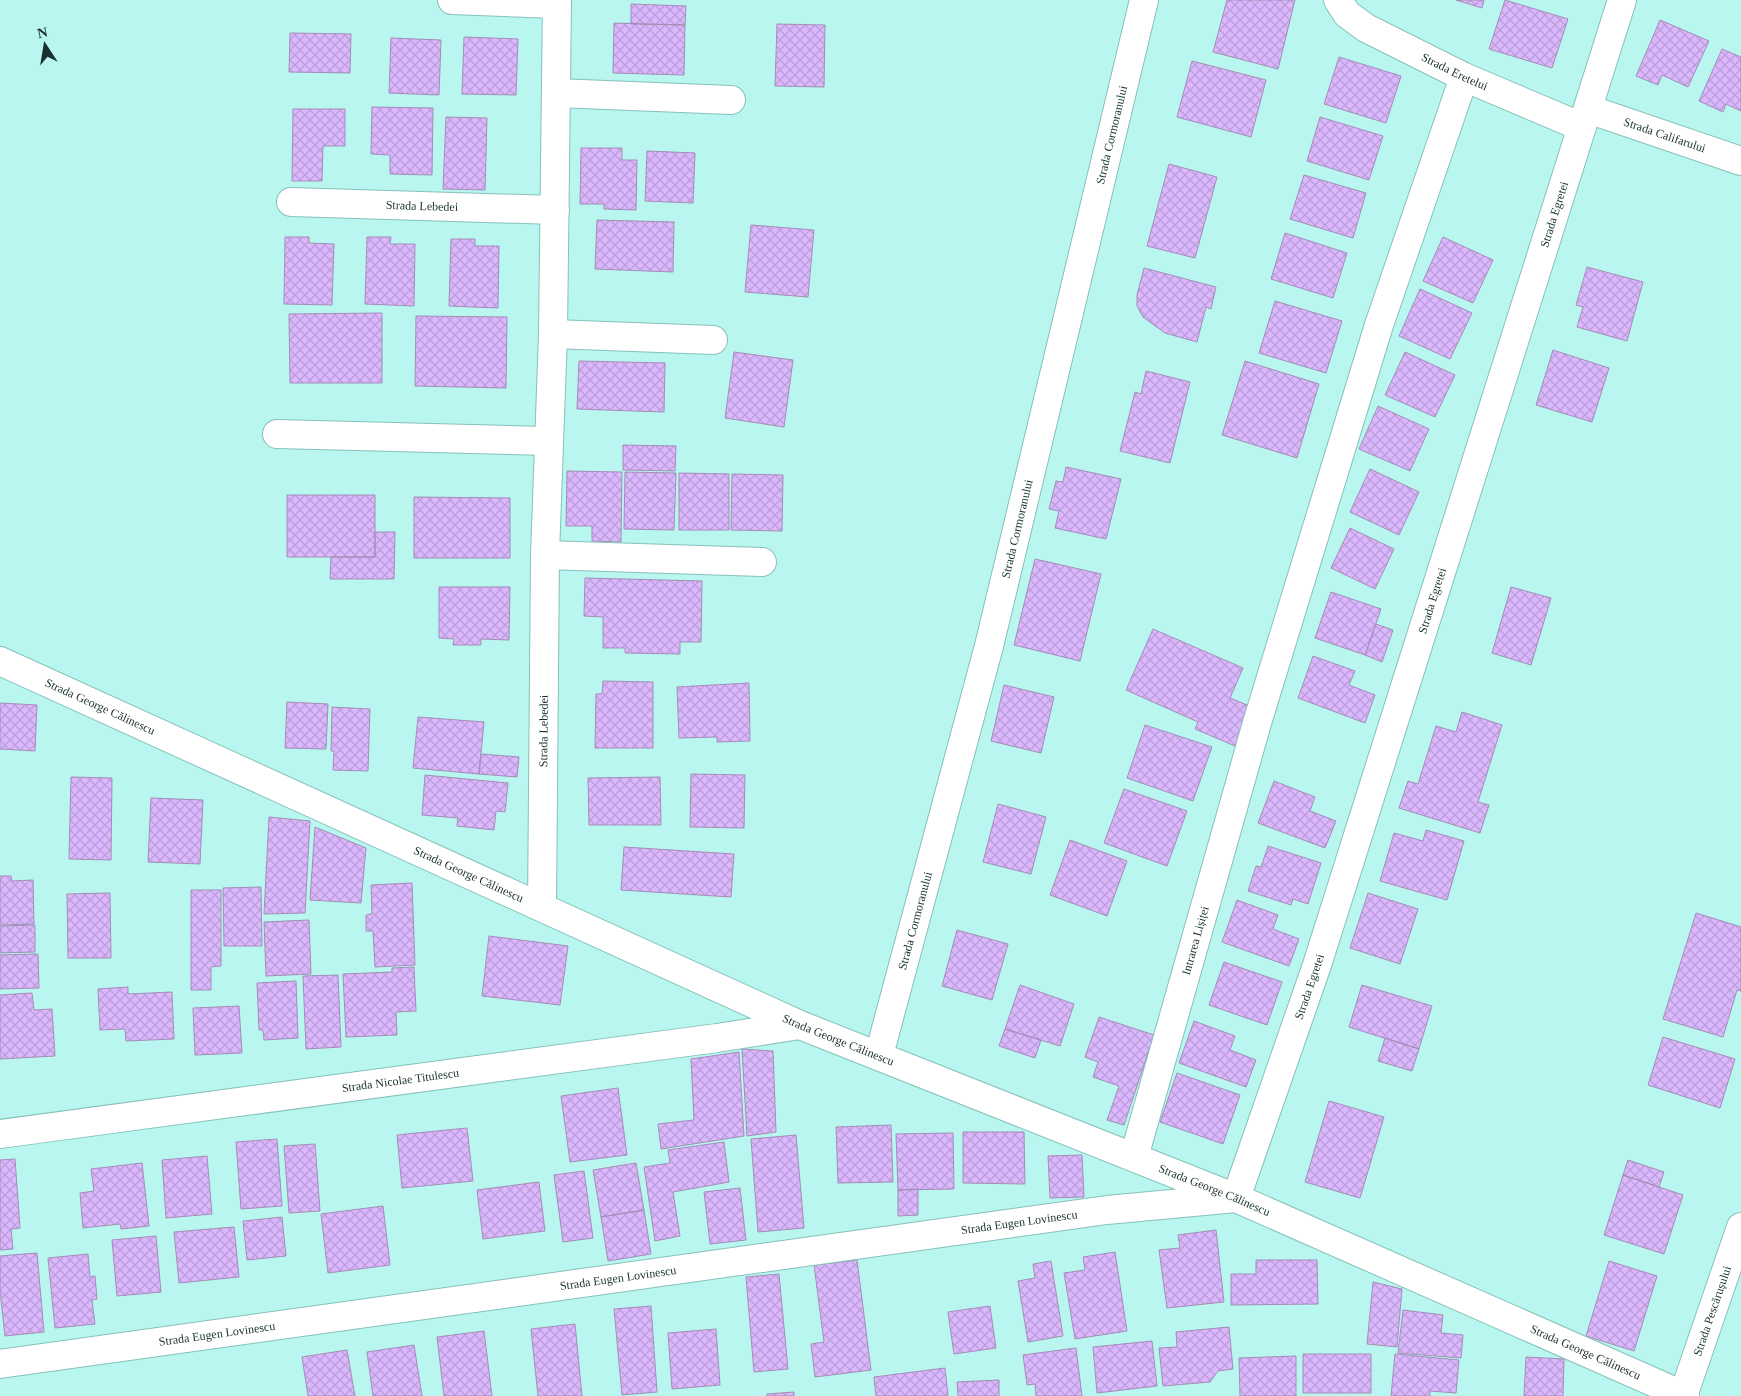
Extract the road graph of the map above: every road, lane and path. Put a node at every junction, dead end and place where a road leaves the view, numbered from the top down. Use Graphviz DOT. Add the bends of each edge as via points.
graph roads {
  1 [pos="452,0"];
  2 [pos="1144,0"];
  3 [pos="1338,0"];
  4 [pos="1622,0"];
  5 [pos="557,2"];
  6 [pos="1464,77"];
  7 [pos="556,93"];
  8 [pos="732,100"];
  9 [pos="1585,118"];
  10 [pos="1741,161"];
  11 [pos="291,202"];
  12 [pos="555,210"];
  13 [pos="553,334"];
  14 [pos="714,340"];
  15 [pos="277,434"];
  16 [pos="549,441"];
  17 [pos="545,555"];
  18 [pos="762,562"];
  19 [pos="0,661"];
  20 [pos="542,907"];
  21 [pos="800,1024"];
  22 [pos="879,1055"];
  23 [pos="0,1134"];
  24 [pos="1134,1157"];
  25 [pos="1236,1198"];
  26 [pos="1741,1227"];
  27 [pos="0,1364"];
  28 [pos="1684,1396"];
  1 -- 5 [label="street, Strada Lebedei"];
  2 -- 22 [label="street, Strada Cormoranului" via="989,646"];
  3 -- 6 [label="street, Strada Eretelui" via="1347,14 1366,28"];
  4 -- 9 [label="street, Strada Egretei"];
  5 -- 7 [label="street, Strada Lebedei"];
  6 -- 9 [label="street, Strada Eretelui"];
  6 -- 24 [label="street, Intrarea Lișiței" via="1379,325 1257,723"];
  7 -- 8 [label="street"];
  7 -- 12 [label="street, Strada Lebedei"];
  9 -- 10 [label="street, Strada Califarului"];
  9 -- 25 [label="street, Strada Egretei" via="1317,965"];
  11 -- 12 [label="street, Strada Lebedei"];
  12 -- 13 [label="street, Strada Lebedei"];
  13 -- 14 [label="street"];
  13 -- 16 [label="street, Strada Lebedei"];
  15 -- 16 [label="street"];
  16 -- 17 [label="street, Strada Lebedei"];
  17 -- 18 [label="street"];
  17 -- 20 [label="street, Strada Lebedei"];
  19 -- 20 [label="street, Strada George Călinescu"];
  20 -- 21 [label="street, Strada George Călinescu"];
  21 -- 22 [label="street, Strada George Călinescu"];
  21 -- 23 [label="street, Strada Nicolae Titulescu" via="707,1040"];
  22 -- 24 [label="street, Strada George Călinescu"];
  24 -- 25 [label="street, Strada George Călinescu"];
  25 -- 27 [label="street, Strada Eugen Lovinescu" via="1107,1210"];
  25 -- 28 [label="street, Strada George Călinescu"];
  26 -- 28 [label="street, Strada Pescărușului"];
}
